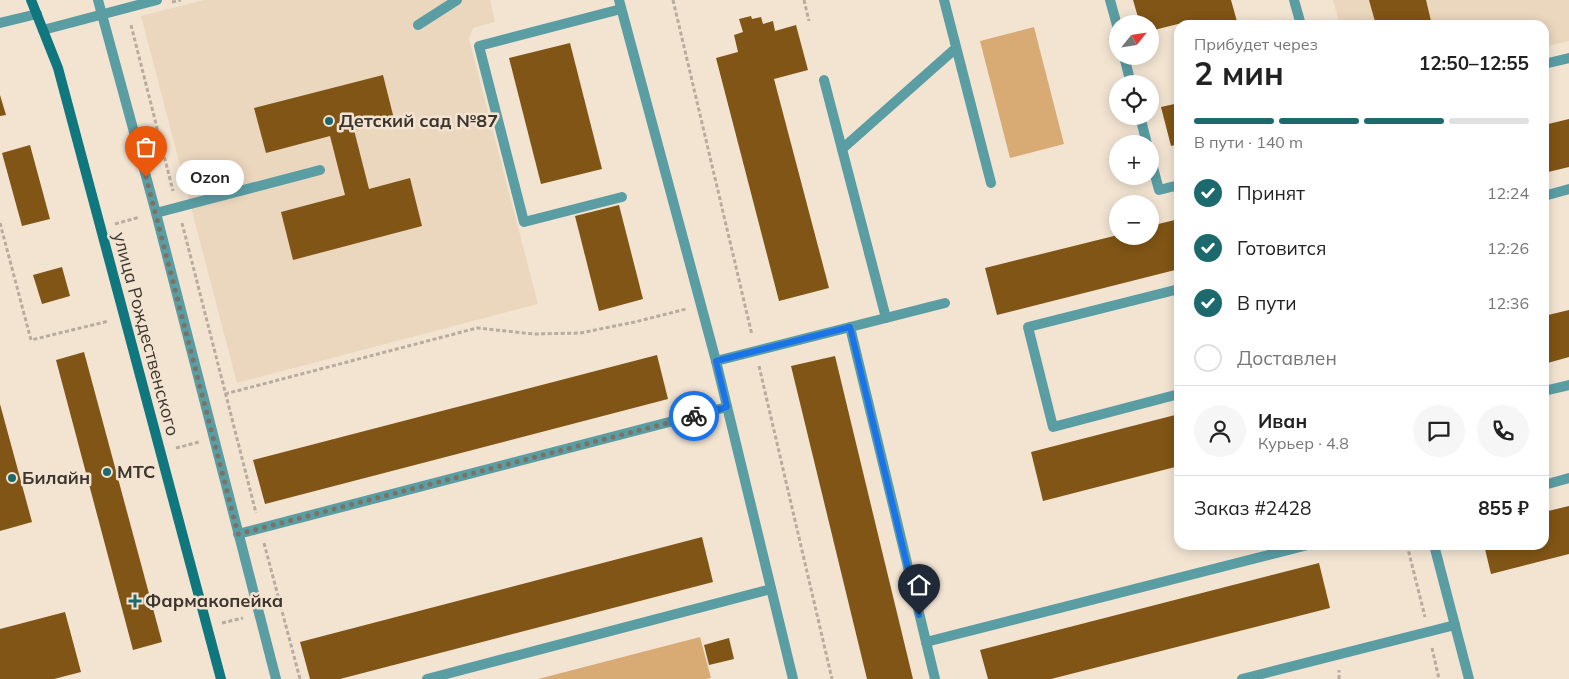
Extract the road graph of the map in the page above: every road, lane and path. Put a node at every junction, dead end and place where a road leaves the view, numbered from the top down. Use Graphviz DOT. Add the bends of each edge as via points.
graph roads {
  1 [pos="31,0"];
  2 [pos="98,0"];
  3 [pos="157,0"];
  4 [pos="457,0"];
  5 [pos="804,0"];
  6 [pos="944,0"];
  7 [pos="1110,0"];
  8 [pos="1294,0"];
  9 [pos="620,5"];
  10 [pos="127,8"];
  11 [pos="37,14"];
  12 [pos="102,14"];
  13 [pos="1114,15"];
  14 [pos="1299,20"];
  15 [pos="809,21"];
  16 [pos="0,23"];
  17 [pos="418,25"];
  18 [pos="43,30"];
  19 [pos="956,48"];
  20 [pos="1569,58"];
  21 [pos="1549,63"];
  22 [pos="824,80"];
  23 [pos="842,149"];
  24 [pos="320,170"];
  25 [pos="991,183"];
  26 [pos="1158,185"];
  27 [pos="1174,186"];
  28 [pos="1569,189"];
  29 [pos="1549,195"];
  30 [pos="622,197"];
  31 [pos="178,207"];
  32 [pos="156,213"];
  33 [pos="140,217"];
  34 [pos="0,223"];
  35 [pos="101,227"];
  36 [pos="1174,290"];
  37 [pos="945,302"];
  38 [pos="701,305"];
  39 [pos="125,317"];
  40 [pos="886,318"];
  41 [pos="850,327"];
  42 [pos="716,361"];
  43 [pos="1569,385"];
  44 [pos="1549,390"];
  45 [pos="225,394"];
  46 [pos="1174,395"];
  47 [pos="727,407"];
  48 [pos="198,442"];
  49 [pos="160,452"];
  50 [pos="1569,478"];
  51 [pos="1549,484"];
  52 [pos="260,529"];
  53 [pos="238,534"];
  54 [pos="1288,550"];
  55 [pos="1408,550"];
  56 [pos="1435,550"];
  57 [pos="771,589"];
  58 [pos="1455,625"];
  59 [pos="1428,632"];
  60 [pos="926,642"];
  61 [pos="221,679"];
  62 [pos="276,679"];
  63 [pos="300,679"];
  64 [pos="427,679"];
  65 [pos="794,679"];
  66 [pos="935,679"];
  67 [pos="1242,679"];
  68 [pos="1439,679"];
  69 [pos="1469,679"];
  1 -- 11 [label="street, улица Рождественского"];
  2 -- 12 [label="street"];
  3 -- 10 [label="street"];
  4 -- 17 [label="street"];
  5 -- 15 [label="path"];
  6 -- 19 [label="street"];
  7 -- 13 [label="street"];
  8 -- 14 [label="street"];
  9 -- 30 [label="street" via="479,46 524,222"];
  9 -- 38 [label="street"];
  10 -- 12 [label="street"];
  10 -- 31 [label="path"];
  11 -- 16 [label="street"];
  11 -- 18 [label="street, улица Рождественского"];
  12 -- 18 [label="street"];
  12 -- 32 [label="street"];
  18 -- 35 [label="street, улица Рождественского" via="58,68"];
  19 -- 23 [label="street"];
  19 -- 25 [label="street"];
  20 -- 21 [label="street"];
  22 -- 23 [label="street"];
  23 -- 40 [label="street"];
  24 -- 31 [label="street"];
  26 -- 27 [label="street" via="1159,190"];
  28 -- 29 [label="street"];
  31 -- 32 [label="street"];
  31 -- 45 [label="path"];
  32 -- 53 [label="street"];
  33 -- 35 [label="path"];
  34 -- 39 [label="path" via="31,340"];
  35 -- 39 [label="street, улица Рождественского"];
  36 -- 46 [label="street" via="1028,327 1053,427"];
  37 -- 40 [label="street"];
  38 -- 42 [label="street"];
  38 -- 45 [label="path" via="580,333 534,334 477,328"];
  39 -- 49 [label="street, улица Рождественского"];
  40 -- 41 [label="street"];
  41 -- 42 [label="street"];
  41 -- 60 [label="street"];
  42 -- 47 [label="street"];
  43 -- 44 [label="street"];
  45 -- 52 [label="path"];
  47 -- 52 [label="street"];
  47 -- 57 [label="street"];
  48 -- 49 [label="path"];
  49 -- 61 [label="street, улица Рождественского"];
  50 -- 51 [label="street"];
  52 -- 53 [label="street"];
  52 -- 63 [label="path"];
  53 -- 62 [label="street"];
  54 -- 60 [label="street"];
  55 -- 59 [label="path"];
  56 -- 58 [label="street"];
  57 -- 64 [label="street"];
  57 -- 65 [label="street"];
  58 -- 59 [label="street"];
  58 -- 69 [label="street"];
  59 -- 67 [label="street"];
  59 -- 68 [label="path"];
  60 -- 66 [label="street"];
}
